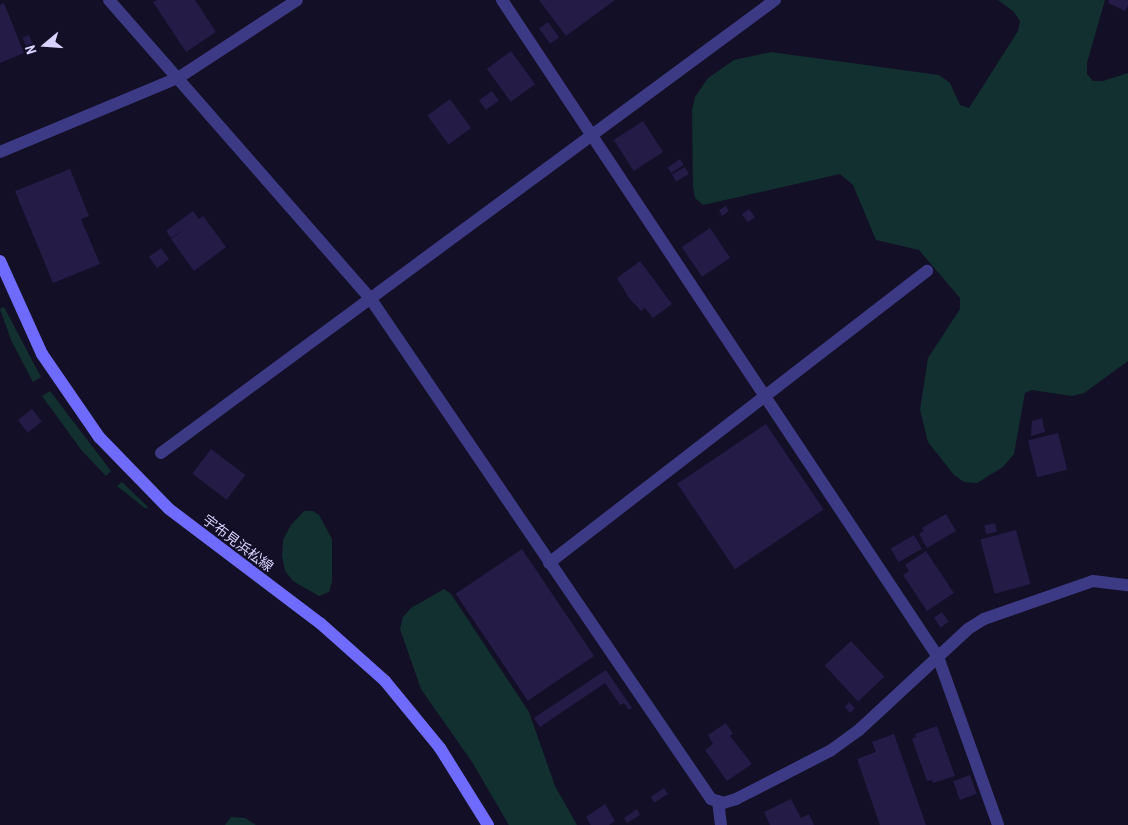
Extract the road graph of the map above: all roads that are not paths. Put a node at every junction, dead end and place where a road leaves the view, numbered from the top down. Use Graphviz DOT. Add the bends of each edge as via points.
graph roads {
  1 [pos="109,0"];
  2 [pos="298,0"];
  3 [pos="502,0"];
  4 [pos="775,0"];
  5 [pos="178,78"];
  6 [pos="592,135"];
  7 [pos="0,152"];
  8 [pos="0,261"];
  9 [pos="927,270"];
  10 [pos="370,298"];
  11 [pos="765,396"];
  12 [pos="161,453"];
  13 [pos="550,563"];
  14 [pos="1128,585"];
  15 [pos="938,657"];
  16 [pos="718,801"];
  17 [pos="488,825"];
  18 [pos="721,825"];
  19 [pos="998,825"];
  1 -- 5 [label="street"];
  2 -- 5 [label="street"];
  3 -- 6 [label="street"];
  4 -- 6 [label="street"];
  5 -- 7 [label="street"];
  5 -- 10 [label="street"];
  6 -- 10 [label="street"];
  6 -- 11 [label="street"];
  8 -- 17 [label="main road, 宇布見浜松線" via="42,354 104,443 169,509 320,623 385,681 440,748"];
  9 -- 11 [label="street"];
  10 -- 12 [label="street"];
  10 -- 13 [label="street"];
  11 -- 13 [label="street"];
  11 -- 15 [label="street"];
  13 -- 16 [label="street" via="703,790"];
  14 -- 15 [label="street" via="1093,581 1001,610 968,629"];
  15 -- 16 [label="street" via="860,730 830,751 736,799"];
  15 -- 19 [label="street"];
  16 -- 18 [label="street"];
}
